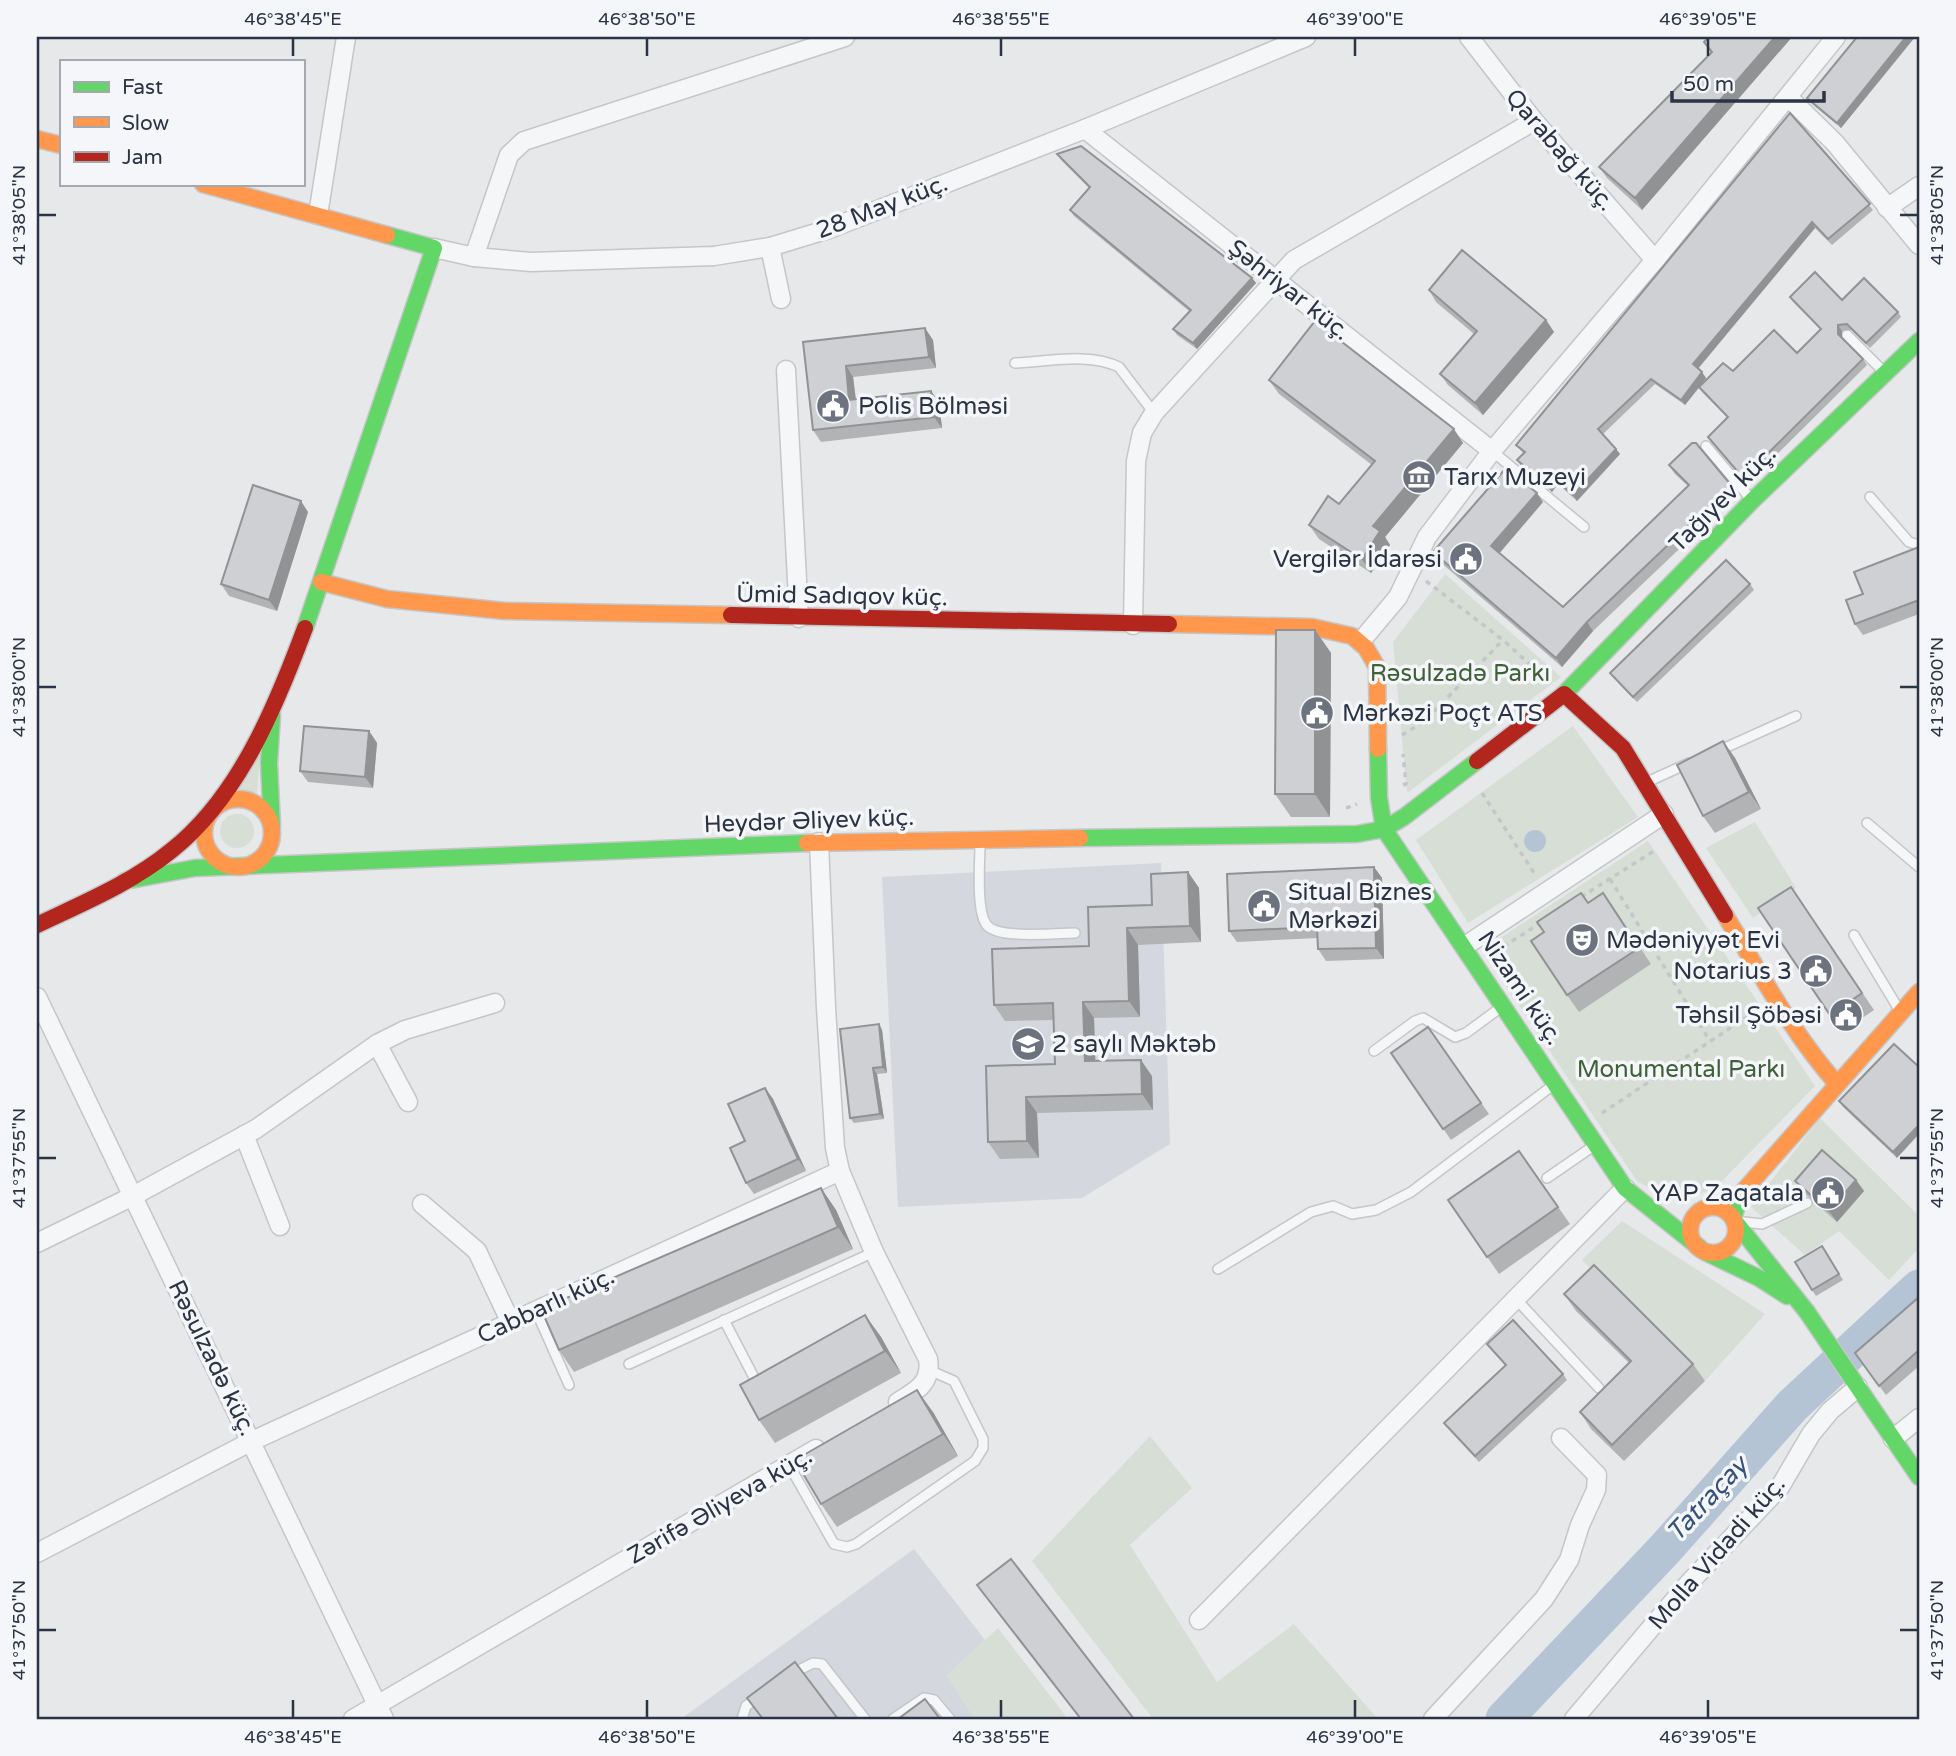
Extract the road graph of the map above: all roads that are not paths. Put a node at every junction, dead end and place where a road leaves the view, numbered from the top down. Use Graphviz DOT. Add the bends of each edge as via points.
graph roads {
  1 [pos="346,37"];
  2 [pos="845,37"];
  3 [pos="1306,37"];
  4 [pos="1469,37"];
  5 [pos="1830,39"];
  6 [pos="1788,97"];
  7 [pos="1534,121"];
  8 [pos="1085,129"];
  9 [pos="37,139"];
  10 [pos="60,145"];
  11 [pos="210,186"];
  12 [pos="1919,186"];
  13 [pos="1887,208"];
  14 [pos="318,215"];
  15 [pos="1919,245"];
  16 [pos="770,247"];
  17 [pos="434,248"];
  18 [pos="474,257"];
  19 [pos="1656,260"];
  20 [pos="1275,278"];
  21 [pos="781,299"];
  22 [pos="1847,335"];
  23 [pos="1919,341"];
  24 [pos="1015,363"];
  25 [pos="786,370"];
  26 [pos="1885,373"];
  27 [pos="1154,413"];
  28 [pos="1706,446"];
  29 [pos="1492,451"];
  30 [pos="1870,497"];
  31 [pos="1752,501"];
  32 [pos="1584,527"];
  33 [pos="1919,545"];
  34 [pos="321,582"];
  35 [pos="799,618"];
  36 [pos="1133,625"];
  37 [pos="1362,640"];
  38 [pos="1564,694"];
  39 [pos="272,707"];
  40 [pos="1796,716"];
  41 [pos="1708,755"];
  42 [pos="1696,760"];
  43 [pos="1646,782"];
  44 [pos="212,811"];
  45 [pos="1664,814"];
  46 [pos="1867,823"];
  47 [pos="272,829"];
  48 [pos="1384,829"];
  49 [pos="979,838"];
  50 [pos="819,842"];
  51 [pos="234,867"];
  52 [pos="1919,867"];
  53 [pos="125,881"];
  54 [pos="37,925"];
  55 [pos="1075,933"];
  56 [pos="1854,935"];
  57 [pos="1465,946"];
  58 [pos="1919,992"];
  59 [pos="37,998"];
  60 [pos="495,1003"];
  61 [pos="1504,1005"];
  62 [pos="1901,1013"];
  63 [pos="377,1044"];
  64 [pos="1374,1051"];
  65 [pos="1556,1083"];
  66 [pos="1837,1084"];
  67 [pos="408,1101"];
  68 [pos="244,1135"];
  69 [pos="1596,1144"];
  70 [pos="840,1171"];
  71 [pos="1547,1178"];
  72 [pos="1625,1188"];
  73 [pos="133,1196"];
  74 [pos="1807,1203"];
  75 [pos="422,1204"];
  76 [pos="1644,1205"];
  77 [pos="1705,1209"];
  78 [pos="1733,1219"];
  79 [pos="280,1226"];
  80 [pos="37,1243"];
  81 [pos="1702,1250"];
  82 [pos="874,1252"];
  83 [pos="1218,1269"];
  84 [pos="1516,1299"];
  85 [pos="1804,1310"];
  86 [pos="536,1311"];
  87 [pos="724,1320"];
  88 [pos="511,1322"];
  89 [pos="629,1364"];
  90 [pos="929,1370"];
  91 [pos="569,1385"];
  92 [pos="1858,1387"];
  93 [pos="1600,1388"];
  94 [pos="761,1391"];
  95 [pos="882,1411"];
  96 [pos="1919,1418"];
  97 [pos="835,1438"];
  98 [pos="1561,1438"];
  99 [pos="1893,1439"];
  100 [pos="252,1441"];
  101 [pos="789,1465"];
  102 [pos="1919,1477"];
  103 [pos="37,1553"];
  104 [pos="1199,1620"];
  105 [pos="779,1683"];
  106 [pos="768,1691"];
  107 [pos="381,1713"];
  108 [pos="354,1719"];
  109 [pos="742,1719"];
  110 [pos="865,1719"];
  111 [pos="894,1719"];
  112 [pos="950,1719"];
  113 [pos="1433,1719"];
  114 [pos="1574,1719"];
  1 -- 14 [label="street"];
  2 -- 18 [label="street" via="524,141 509,155"];
  3 -- 8 [label="street, 28 May küç."];
  4 -- 7 [label="street, Qarabağ küç."];
  5 -- 6 [label="street"];
  6 -- 13 [label="street" via="1818,125"];
  6 -- 19 [label="street"];
  7 -- 19 [label="street, Qarabağ küç."];
  7 -- 20 [label="street" via="1323,241"];
  8 -- 16 [label="street, 28 May küç." via="829,229"];
  8 -- 20 [label="street, Şəhriyar küç."];
  9 -- 10 [label="main road"];
  11 -- 14 [label="main road"];
  12 -- 13 [label="street"];
  13 -- 15 [label="street"];
  14 -- 17 [label="main road"];
  16 -- 18 [label="street, 28 May küç." via="714,256 606,262"];
  16 -- 21 [label="street"];
  17 -- 18 [label="street, 28 May küç."];
  17 -- 34 [label="main road"];
  19 -- 29 [label="street"];
  20 -- 27 [label="street"];
  20 -- 29 [label="street, Şəhriyar küç."];
  22 -- 26 [label="lane"];
  23 -- 26 [label="main road, Tağıyev küç."];
  24 -- 27 [label="lane" via="1092,359 1110,363 1119,367"];
  25 -- 35 [label="street"];
  26 -- 31 [label="main road, Tağıyev küç."];
  27 -- 36 [label="street" via="1142,433 1136,461"];
  28 -- 31 [label="lane"];
  29 -- 32 [label="lane"];
  29 -- 37 [label="street" via="1427,537 1386,615"];
  30 -- 33 [label="lane" via="1909,542"];
  31 -- 38 [label="main road, Tağıyev küç."];
  34 -- 35 [label="main road, Ümid Sadıqov küç." via="387,599 505,611"];
  34 -- 39 [label="main road"];
  35 -- 36 [label="main road, Ümid Sadıqov küç."];
  36 -- 37 [label="main road, Ümid Sadıqov küç." via="1312,626"];
  37 -- 48 [label="main road" via="1377,667 1379,798"];
  38 -- 43 [label="main road" via="1623,748"];
  38 -- 48 [label="main road, Tağıyev küç."];
  39 -- 44 [label="main road"];
  39 -- 47 [label="main road"];
  40 -- 41 [label="lane"];
  42 -- 43 [label="lane"];
  43 -- 45 [label="main road"];
  44 -- 47 [label="main road" via="228,800 247,800 264,811"];
  44 -- 51 [label="main road" via="204,829 206,848 219,862"];
  44 -- 53 [label="main road" via="179,845"];
  45 -- 57 [label="street"];
  45 -- 66 [label="main road" via="1789,1021"];
  46 -- 52 [label="lane"];
  47 -- 51 [label="main road" via="264,856 247,866"];
  48 -- 49 [label="main road, Heydər Əliyev küç." via="1331,836"];
  48 -- 57 [label="main road, Nizami küç."];
  49 -- 50 [label="main road, Heydər Əliyev küç."];
  49 -- 55 [label="lane" via="982,914 987,926 1000,933"];
  50 -- 51 [label="main road, Heydər Əliyev küç."];
  50 -- 70 [label="street" via="835,1148"];
  51 -- 53 [label="main road, Heydər Əliyev küç." via="177,870"];
  53 -- 54 [label="main road"];
  56 -- 62 [label="lane"];
  57 -- 61 [label="main road, Nizami küç."];
  58 -- 62 [label="main road"];
  59 -- 73 [label="street, Rəsulzadə küç."];
  60 -- 63 [label="street" via="405,1030"];
  61 -- 64 [label="lane" via="1455,1037 1423,1018"];
  61 -- 65 [label="main road, Nizami küç."];
  62 -- 66 [label="main road"];
  63 -- 67 [label="street"];
  63 -- 68 [label="street"];
  65 -- 69 [label="main road, Nizami küç."];
  65 -- 83 [label="lane" via="1411,1192 1376,1210 1352,1214 1333,1206 1311,1212"];
  66 -- 78 [label="main road" via="1742,1190"];
  68 -- 73 [label="street"];
  68 -- 79 [label="street"];
  69 -- 71 [label="lane"];
  69 -- 72 [label="main road, Nizami küç."];
  70 -- 82 [label="street"];
  70 -- 86 [label="street, Cabbarlı küç."];
  72 -- 76 [label="main road, Nizami küç."];
  72 -- 84 [label="street"];
  73 -- 80 [label="street"];
  73 -- 100 [label="street, Rəsulzadə küç."];
  74 -- 78 [label="lane" via="1762,1224"];
  75 -- 88 [label="street" via="477,1251"];
  76 -- 77 [label="main road"];
  76 -- 81 [label="main road, Nizami küç."];
  77 -- 78 [label="main road" via="1724,1210"];
  77 -- 81 [label="main road" via="1694,1218 1691,1231"];
  78 -- 81 [label="main road" via="1735,1237 1728,1247 1717,1253"];
  78 -- 85 [label="main road"];
  81 -- 85 [label="main road, Nizami küç." via="1759,1278"];
  82 -- 87 [label="lane"];
  82 -- 90 [label="street" via="928,1359"];
  84 -- 93 [label="lane"];
  84 -- 104 [label="street"];
  85 -- 92 [label="main road"];
  86 -- 88 [label="street, Cabbarlı küç."];
  86 -- 91 [label="lane"];
  87 -- 89 [label="lane"];
  87 -- 94 [label="lane"];
  88 -- 100 [label="street, Cabbarlı küç."];
  90 -- 95 [label="street" via="927,1381 916,1391"];
  90 -- 101 [label="lane" via="954,1381 983,1439 983,1448 975,1461 856,1544 834,1544"];
  92 -- 99 [label="main road"];
  92 -- 114 [label="street, Molla Vidadi küç." via="1811,1434 1780,1487 1688,1584"];
  96 -- 99 [label="street"];
  97 -- 101 [label="street, Zərifə Əliyeva küç."];
  98 -- 113 [label="street" via="1597,1475 1596,1490 1569,1560 1544,1599"];
  99 -- 102 [label="main road"];
  100 -- 103 [label="street, Cabbarlı küç."];
  100 -- 107 [label="street, Rəsulzadə küç."];
  101 -- 107 [label="street, Zərifə Əliyeva küç."];
  105 -- 110 [label="lane" via="802,1667 822,1664"];
  106 -- 109 [label="lane" via="746,1706"];
  107 -- 108 [label="street, Zərifə Əliyeva küç."];
  111 -- 112 [label="lane" via="924,1698 934,1700"];
}
